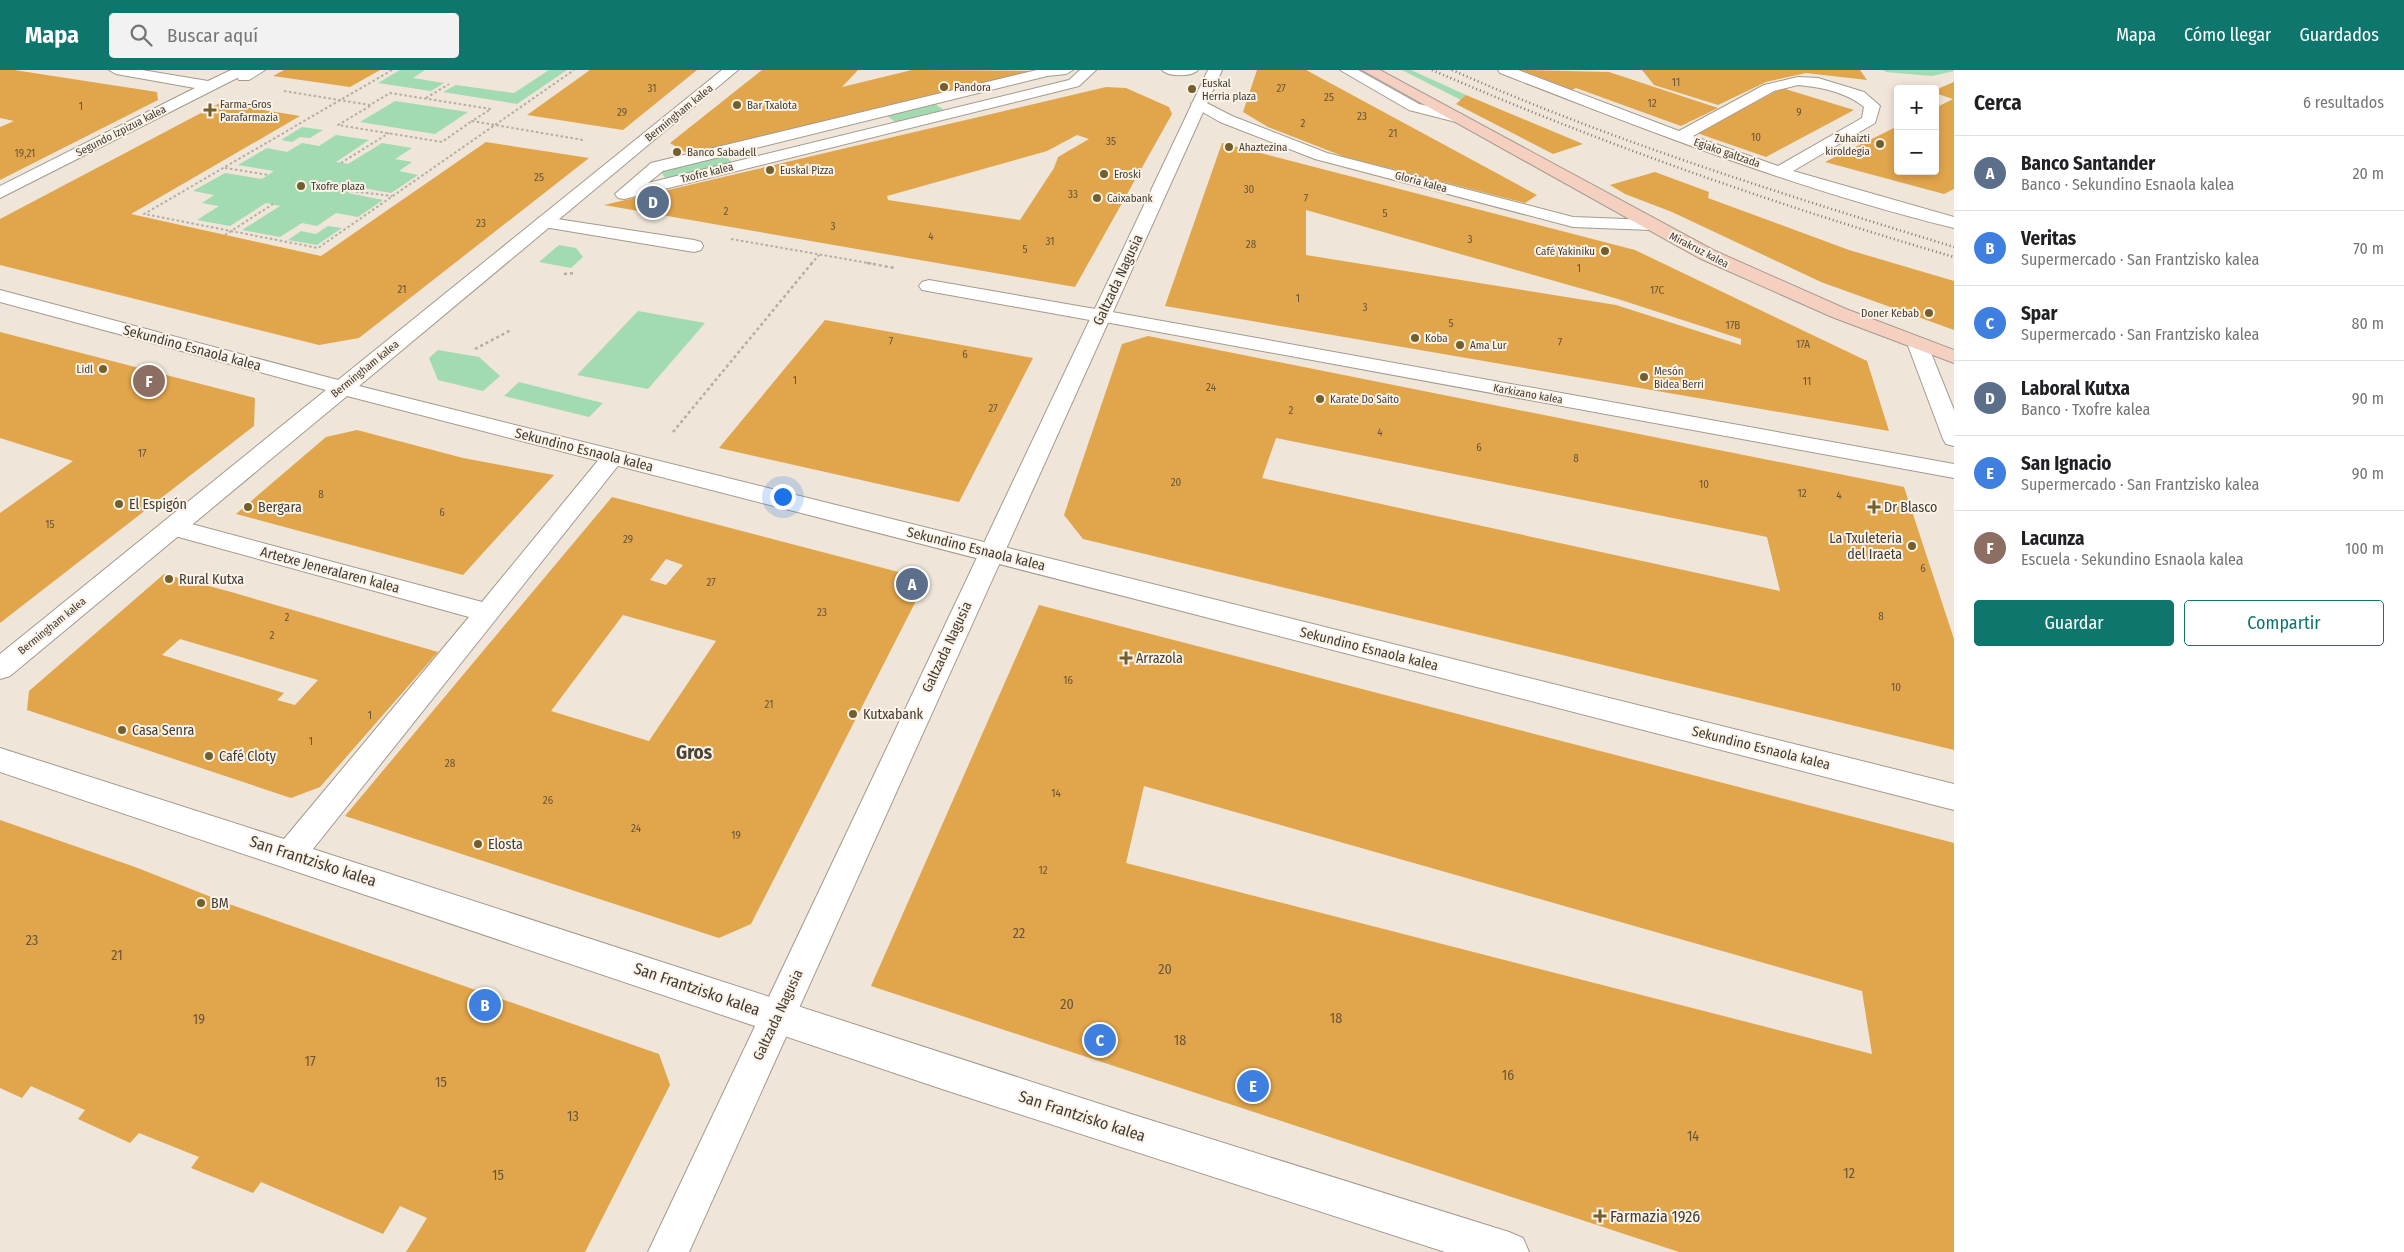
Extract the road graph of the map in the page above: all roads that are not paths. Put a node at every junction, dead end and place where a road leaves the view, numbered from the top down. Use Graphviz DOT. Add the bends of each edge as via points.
graph roads {
  1 [pos="116,70"];
  2 [pos="731,70"];
  3 [pos="1066,70"];
  4 [pos="1089,70"];
  5 [pos="1169,70"];
  6 [pos="1190,70"];
  7 [pos="1215,70"];
  8 [pos="1347,70"];
  9 [pos="1369,70"];
  10 [pos="1505,70"];
  11 [pos="248,72"];
  12 [pos="210,86"];
  13 [pos="1199,104"];
  14 [pos="1456,117"];
  15 [pos="1679,136"];
  16 [pos="1779,172"];
  17 [pos="0,193"];
  18 [pos="544,222"];
  19 [pos="1954,223"];
  20 [pos="1651,225"];
  21 [pos="694,246"];
  22 [pos="929,286"];
  23 [pos="0,296"];
  24 [pos="1101,316"];
  25 [pos="1917,343"];
  26 [pos="1954,357"];
  27 [pos="342,388"];
  28 [pos="1954,439"];
  29 [pos="613,457"];
  30 [pos="1954,471"];
  31 [pos="173,527"];
  32 [pos="991,553"];
  33 [pos="488,612"];
  34 [pos="0,669"];
  35 [pos="0,760"];
  36 [pos="1954,797"];
  37 [pos="291,853"];
  38 [pos="777,1016"];
  39 [pos="668,1252"];
  40 [pos="1510,1252"];
  1 -- 12 [label="street"];
  2 -- 18 [label="street, Bermingham kalea"];
  3 -- 4 [label="street, Txofre kalea" via="657,167 624,194 1074,83"];
  5 -- 6 [label="street"];
  7 -- 13 [label="street, Galtzada Nagusia"];
  8 -- 14 [label="street" via="1414,107"];
  9 -- 14 [label="main road, Mirakruz kalea"];
  10 -- 15 [label="street, Egiako galtzada"];
  11 -- 12 [label="street, Segundo Izpizua kalea"];
  12 -- 17 [label="street, Segundo Izpizua kalea"];
  13 -- 20 [label="street, Gloria kalea" via="1321,156 1573,222"];
  13 -- 24 [label="street, Galtzada Nagusia"];
  14 -- 20 [label="main road, Mirakruz kalea"];
  15 -- 16 [label="street, Egiako galtzada"];
  15 -- 16 [label="street" via="1769,88 1798,81 1818,82 1859,95 1872,106 1869,120"];
  16 -- 19 [label="street, Egiako galtzada"];
  18 -- 21 [label="street"];
  18 -- 27 [label="street, Bermingham kalea"];
  20 -- 25 [label="main road, Mirakruz kalea" via="1769,284"];
  22 -- 24 [label="street, Karkizano kalea"];
  23 -- 27 [label="street, Sekundino Esnaola kalea"];
  24 -- 30 [label="street, Karkizano kalea"];
  24 -- 32 [label="street, Galtzada Nagusia"];
  25 -- 26 [label="main road, Mirakruz kalea"];
  25 -- 28 [label="street"];
  27 -- 29 [label="street, Sekundino Esnaola kalea"];
  27 -- 31 [label="street, Bermingham kalea"];
  29 -- 32 [label="street, Sekundino Esnaola kalea"];
  29 -- 33 [label="street"];
  31 -- 33 [label="street, Artetxe Jeneralaren kalea"];
  31 -- 34 [label="street, Bermingham kalea"];
  32 -- 36 [label="street, Sekundino Esnaola kalea"];
  32 -- 38 [label="street, Galtzada Nagusia"];
  33 -- 37 [label="street"];
  35 -- 37 [label="street, San Frantzisko kalea"];
  37 -- 38 [label="street, San Frantzisko kalea"];
  38 -- 39 [label="street, Galtzada Nagusia"];
  38 -- 40 [label="street, San Frantzisko kalea" via="1339,1200"];
}
